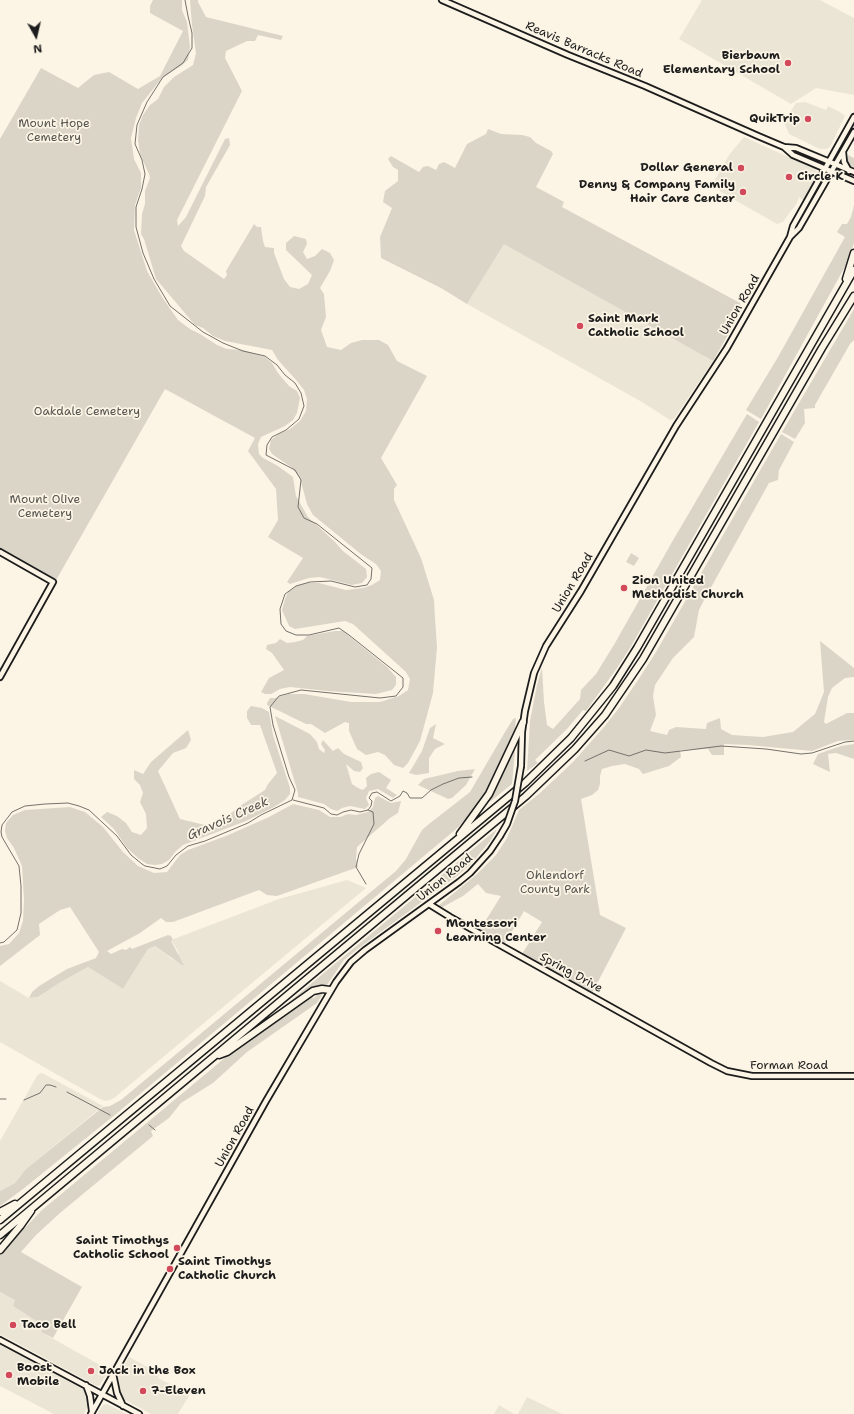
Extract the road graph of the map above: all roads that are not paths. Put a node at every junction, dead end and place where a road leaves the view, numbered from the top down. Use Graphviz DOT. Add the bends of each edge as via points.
graph roads {
  1 [pos="442,0"];
  2 [pos="854,117"];
  3 [pos="854,132"];
  4 [pos="784,147"];
  5 [pos="843,152"];
  6 [pos="829,162"];
  7 [pos="836,165"];
  8 [pos="825,169"];
  9 [pos="832,172"];
  10 [pos="852,172"];
  11 [pos="854,181"];
  12 [pos="790,237"];
  13 [pos="854,253"];
  14 [pos="854,270"];
  15 [pos="841,292"];
  16 [pos="854,296"];
  17 [pos="854,302"];
  18 [pos="847,308"];
  19 [pos="0,552"];
  20 [pos="0,677"];
  21 [pos="523,722"];
  22 [pos="454,842"];
  23 [pos="429,904"];
  24 [pos="330,990"];
  25 [pos="214,1057"];
  26 [pos="703,1058"];
  27 [pos="854,1076"];
  28 [pos="26,1198"];
  29 [pos="36,1204"];
  30 [pos="0,1212"];
  31 [pos="0,1220"];
  32 [pos="0,1235"];
  33 [pos="0,1250"];
  34 [pos="0,1340"];
  35 [pos="113,1374"];
  36 [pos="86,1386"];
  37 [pos="102,1394"];
  38 [pos="123,1406"];
  39 [pos="92,1413"];
  40 [pos="139,1414"];
  1 -- 4 [label="main road, Reavis Barracks Road"];
  2 -- 6 [label="main road, Union Road"];
  3 -- 5 [label="main road, Union Road"];
  4 -- 6 [label="main road, Reavis Barracks Road" via="796,148"];
  4 -- 8 [label="main road, Reavis Barracks Road"];
  5 -- 7 [label="main road, Union Road"];
  5 -- 10 [label="main road" via="844,162"];
  6 -- 7 [label="main road, Reavis Barracks Road"];
  6 -- 8 [label="main road, Union Road"];
  7 -- 9 [label="main road, Union Road"];
  7 -- 10 [label="main road, Reavis Barracks Road"];
  8 -- 9 [label="main road, Reavis Barracks Road"];
  8 -- 12 [label="main road, Union Road" via="793,226"];
  9 -- 11 [label="main road, Reavis Barracks Road"];
  9 -- 12 [label="main road, Union Road" via="799,228"];
  12 -- 21 [label="main road, Union Road" via="727,348 676,426 581,591 546,646 534,672"];
  13 -- 15 [label="highway"];
  14 -- 15 [label="highway"];
  15 -- 22 [label="highway" via="638,648 613,686 586,722 555,755"];
  16 -- 18 [label="highway"];
  17 -- 18 [label="highway"];
  18 -- 25 [label="highway" via="643,659 591,732 526,796"];
  19 -- 20 [label="main road" via="53,582"];
  21 -- 22 [label="highway" via="489,794"];
  21 -- 23 [label="main road, Union Road, bridge" via="516,801 507,824 490,851 470,873"];
  22 -- 28 [label="highway"];
  23 -- 24 [label="main road, Union Road" via="360,954"];
  23 -- 26 [label="main road, Spring Drive"];
  24 -- 25 [label="highway" via="313,991 227,1052"];
  24 -- 35 [label="main road, Union Road"];
  25 -- 29 [label="highway"];
  26 -- 27 [label="main road, Forman Road" via="727,1071 752,1076"];
  28 -- 30 [label="highway"];
  28 -- 31 [label="highway"];
  29 -- 32 [label="highway"];
  29 -- 33 [label="highway"];
  34 -- 36 [label="main road"];
  35 -- 37 [label="main road, Union Road"];
  35 -- 38 [label="main road"];
  36 -- 37 [label="main road"];
  36 -- 39 [label="main road"];
  37 -- 38 [label="main road"];
  37 -- 39 [label="main road, Union Road"];
  38 -- 40 [label="main road"];
}
